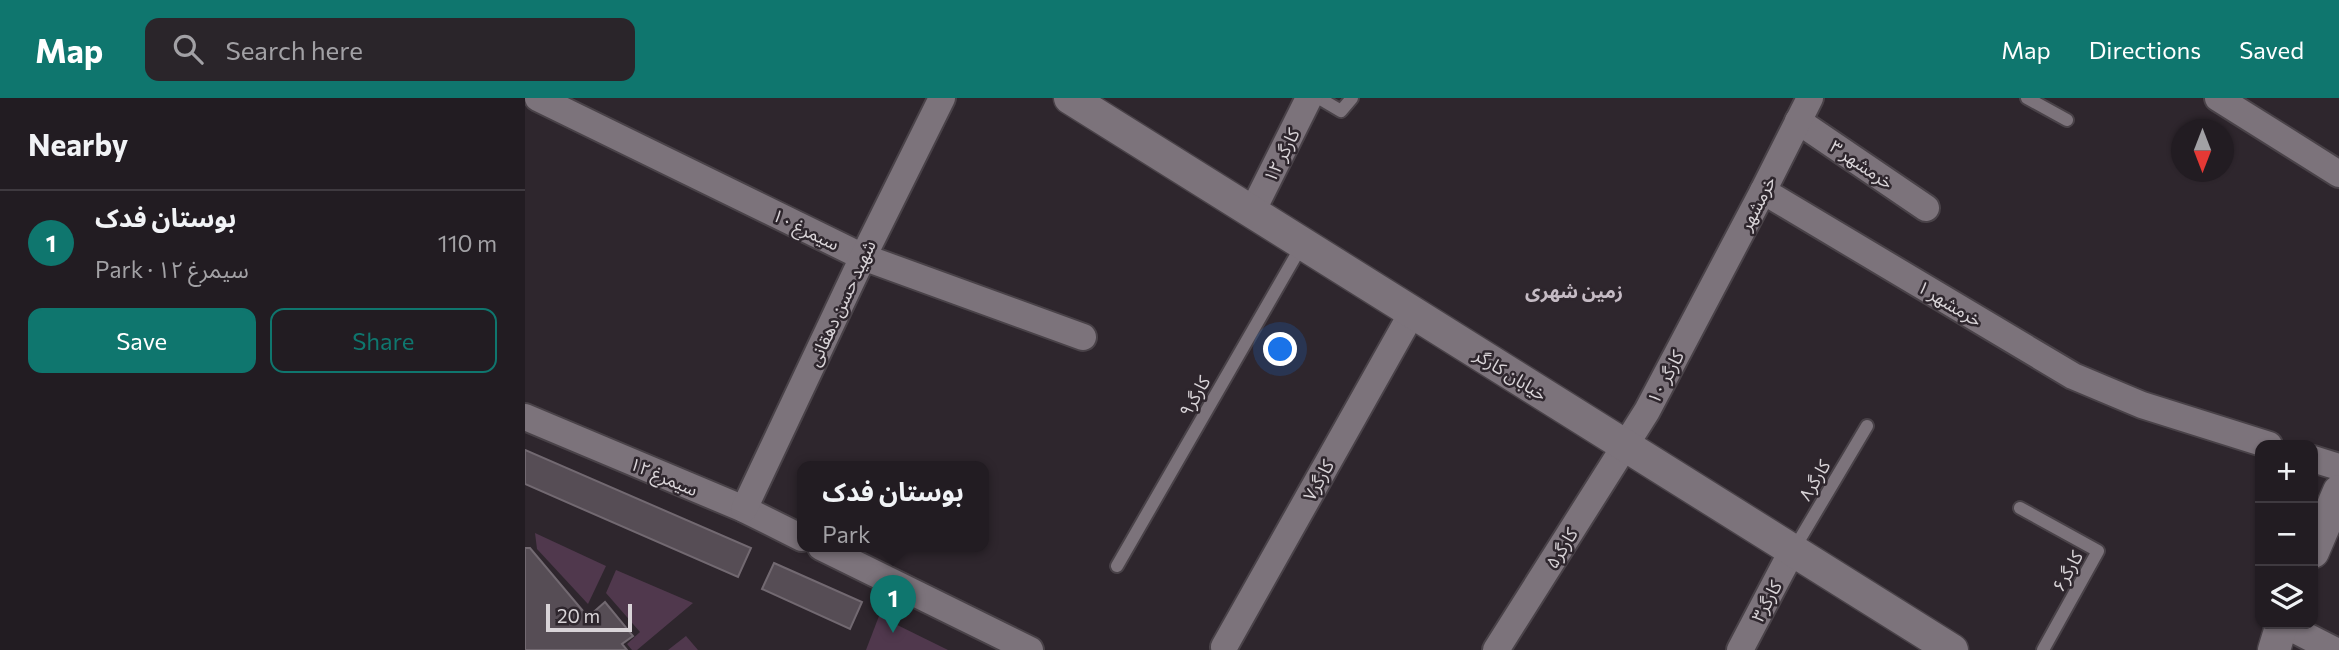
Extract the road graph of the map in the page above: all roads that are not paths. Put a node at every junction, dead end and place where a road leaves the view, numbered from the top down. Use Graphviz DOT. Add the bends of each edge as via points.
graph roads {
  1 [pos="538,98"];
  2 [pos="942,98"];
  3 [pos="1070,98"];
  4 [pos="1309,98"];
  5 [pos="1319,98"];
  6 [pos="1352,98"];
  7 [pos="2027,98"];
  8 [pos="2218,98"];
  9 [pos="1804,109"];
  10 [pos="2067,120"];
  11 [pos="2339,174"];
  12 [pos="1763,191"];
  13 [pos="1926,208"];
  14 [pos="1252,212"];
  15 [pos="1303,244"];
  16 [pos="863,257"];
  17 [pos="1703,307"];
  18 [pos="1412,313"];
  19 [pos="1083,337"];
  20 [pos="525,417"];
  21 [pos="1867,426"];
  22 [pos="2255,441"];
  23 [pos="1626,446"];
  24 [pos="2318,461"];
  25 [pos="2339,467"];
  26 [pos="2339,491"];
  27 [pos="2020,508"];
  28 [pos="744,509"];
  29 [pos="797,536"];
  30 [pos="2318,540"];
  31 [pos="1792,551"];
  32 [pos="831,552"];
  33 [pos="1117,566"];
  34 [pos="2281,629"];
  35 [pos="2293,629"];
  36 [pos="1224,647"];
  37 [pos="1030,650"];
  38 [pos="1496,650"];
  39 [pos="1740,650"];
  40 [pos="1952,650"];
  41 [pos="2043,650"];
  42 [pos="2274,650"];
  43 [pos="2334,650"];
  1 -- 16 [label="street, سیمرغ ۱۰"];
  2 -- 16 [label="street, شهید حسن دهقانی"];
  3 -- 14 [label="street, خیابان کارگر"];
  4 -- 14 [label="street, کارگر ۱۲"];
  5 -- 6 [label="lane" via="1341,111"];
  7 -- 10 [label="lane"];
  8 -- 11 [label="street"];
  9 -- 12 [label="street, خرمشهر"];
  9 -- 13 [label="street, خرمشهر ۳"];
  12 -- 17 [label="street, خرمشهر"];
  12 -- 22 [label="street, خرمشهر ۱" via="2073,376 2141,405"];
  14 -- 15 [label="street, خیابان کارگر"];
  15 -- 18 [label="street, خیابان کارگر"];
  15 -- 33 [label="lane, کارگر۹"];
  16 -- 19 [label="street, سیمرغ ۱۰"];
  16 -- 28 [label="street, شهید حسن دهقانی"];
  17 -- 23 [label="street, کارگر ۱۰"];
  18 -- 23 [label="street, خیابان کارگر"];
  18 -- 36 [label="street, کارگر۷"];
  20 -- 28 [label="street, سیمرغ ۱۲"];
  21 -- 31 [label="lane, کارگر۸"];
  23 -- 31 [label="street, خیابان کارگر"];
  23 -- 38 [label="street, کارگر۵"];
  24 -- 25 [label="street"];
  26 -- 30 [label="street"];
  27 -- 41 [label="lane, کارگر۶" via="2098,551"];
  28 -- 29 [label="street, سیمرغ ۱۲"];
  31 -- 39 [label="street, کارگر۳"];
  31 -- 40 [label="street, خیابان کارگر"];
  32 -- 37 [label="street"];
  34 -- 42 [label="street"];
  35 -- 43 [label="street"];
}
